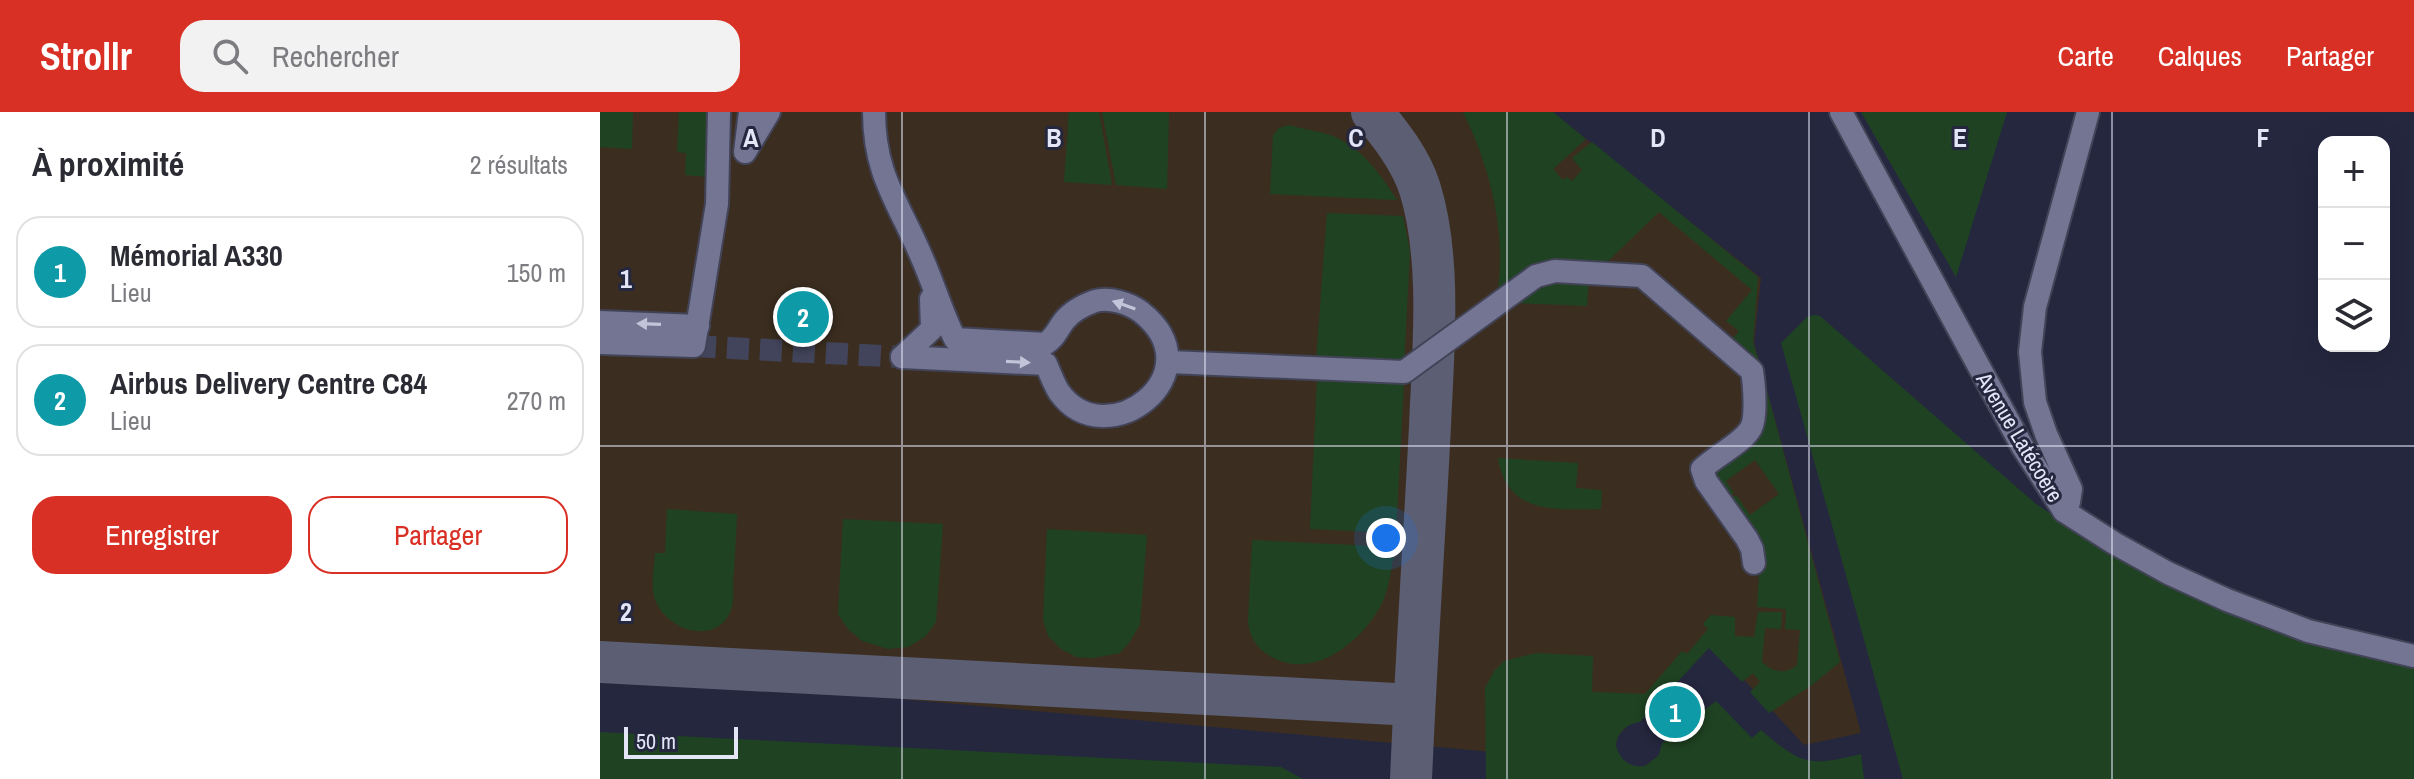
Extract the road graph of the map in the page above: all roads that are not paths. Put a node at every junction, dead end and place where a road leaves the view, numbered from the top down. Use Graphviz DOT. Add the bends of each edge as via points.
graph roads {
  1 [pos="719,112"];
  2 [pos="750,112"];
  3 [pos="769,112"];
  4 [pos="1841,112"];
  5 [pos="2088,112"];
  6 [pos="872,113"];
  7 [pos="745,152"];
  8 [pos="717,178"];
  9 [pos="600,322"];
  10 [pos="949,327"];
  11 [pos="696,336"];
  12 [pos="600,343"];
  13 [pos="940,359"];
  14 [pos="1169,362"];
  15 [pos="2064,511"];
  16 [pos="1754,563"];
  17 [pos="2414,656"];
  1 -- 8 [label="street"];
  2 -- 7 [label="street"];
  3 -- 7 [label="street"];
  4 -- 15 [label="street, Avenue Latécoère" via="2022,446"];
  5 -- 15 [label="street" via="2035,307 2030,352 2035,402 2071,489"];
  6 -- 10 [label="street" via="881,170"];
  6 -- 13 [label="street" via="866,147 933,303 932,329 902,357"];
  7 -- 8 [label="street"];
  8 -- 11 [label="street"];
  11 -- 9 [label="street, one-way"];
  10 -- 13 [label="street"];
  14 -- 10 [label="street, one-way" via="1164,341 1150,320 1136,308 1107,299 1074,312 1045,344 955,339"];
  11 -- 12 [label="street"];
  13 -- 14 [label="street, one-way" via="1046,364 1067,400 1090,415 1105,417 1150,398"];
  14 -- 16 [label="street" via="1404,372 1536,276 1555,271 1642,276 1752,371 1753,426 1702,469 1702,475 1747,539"];
  15 -- 17 [label="street, Avenue Latécoère" via="2168,573 2227,600 2308,631"];
}
